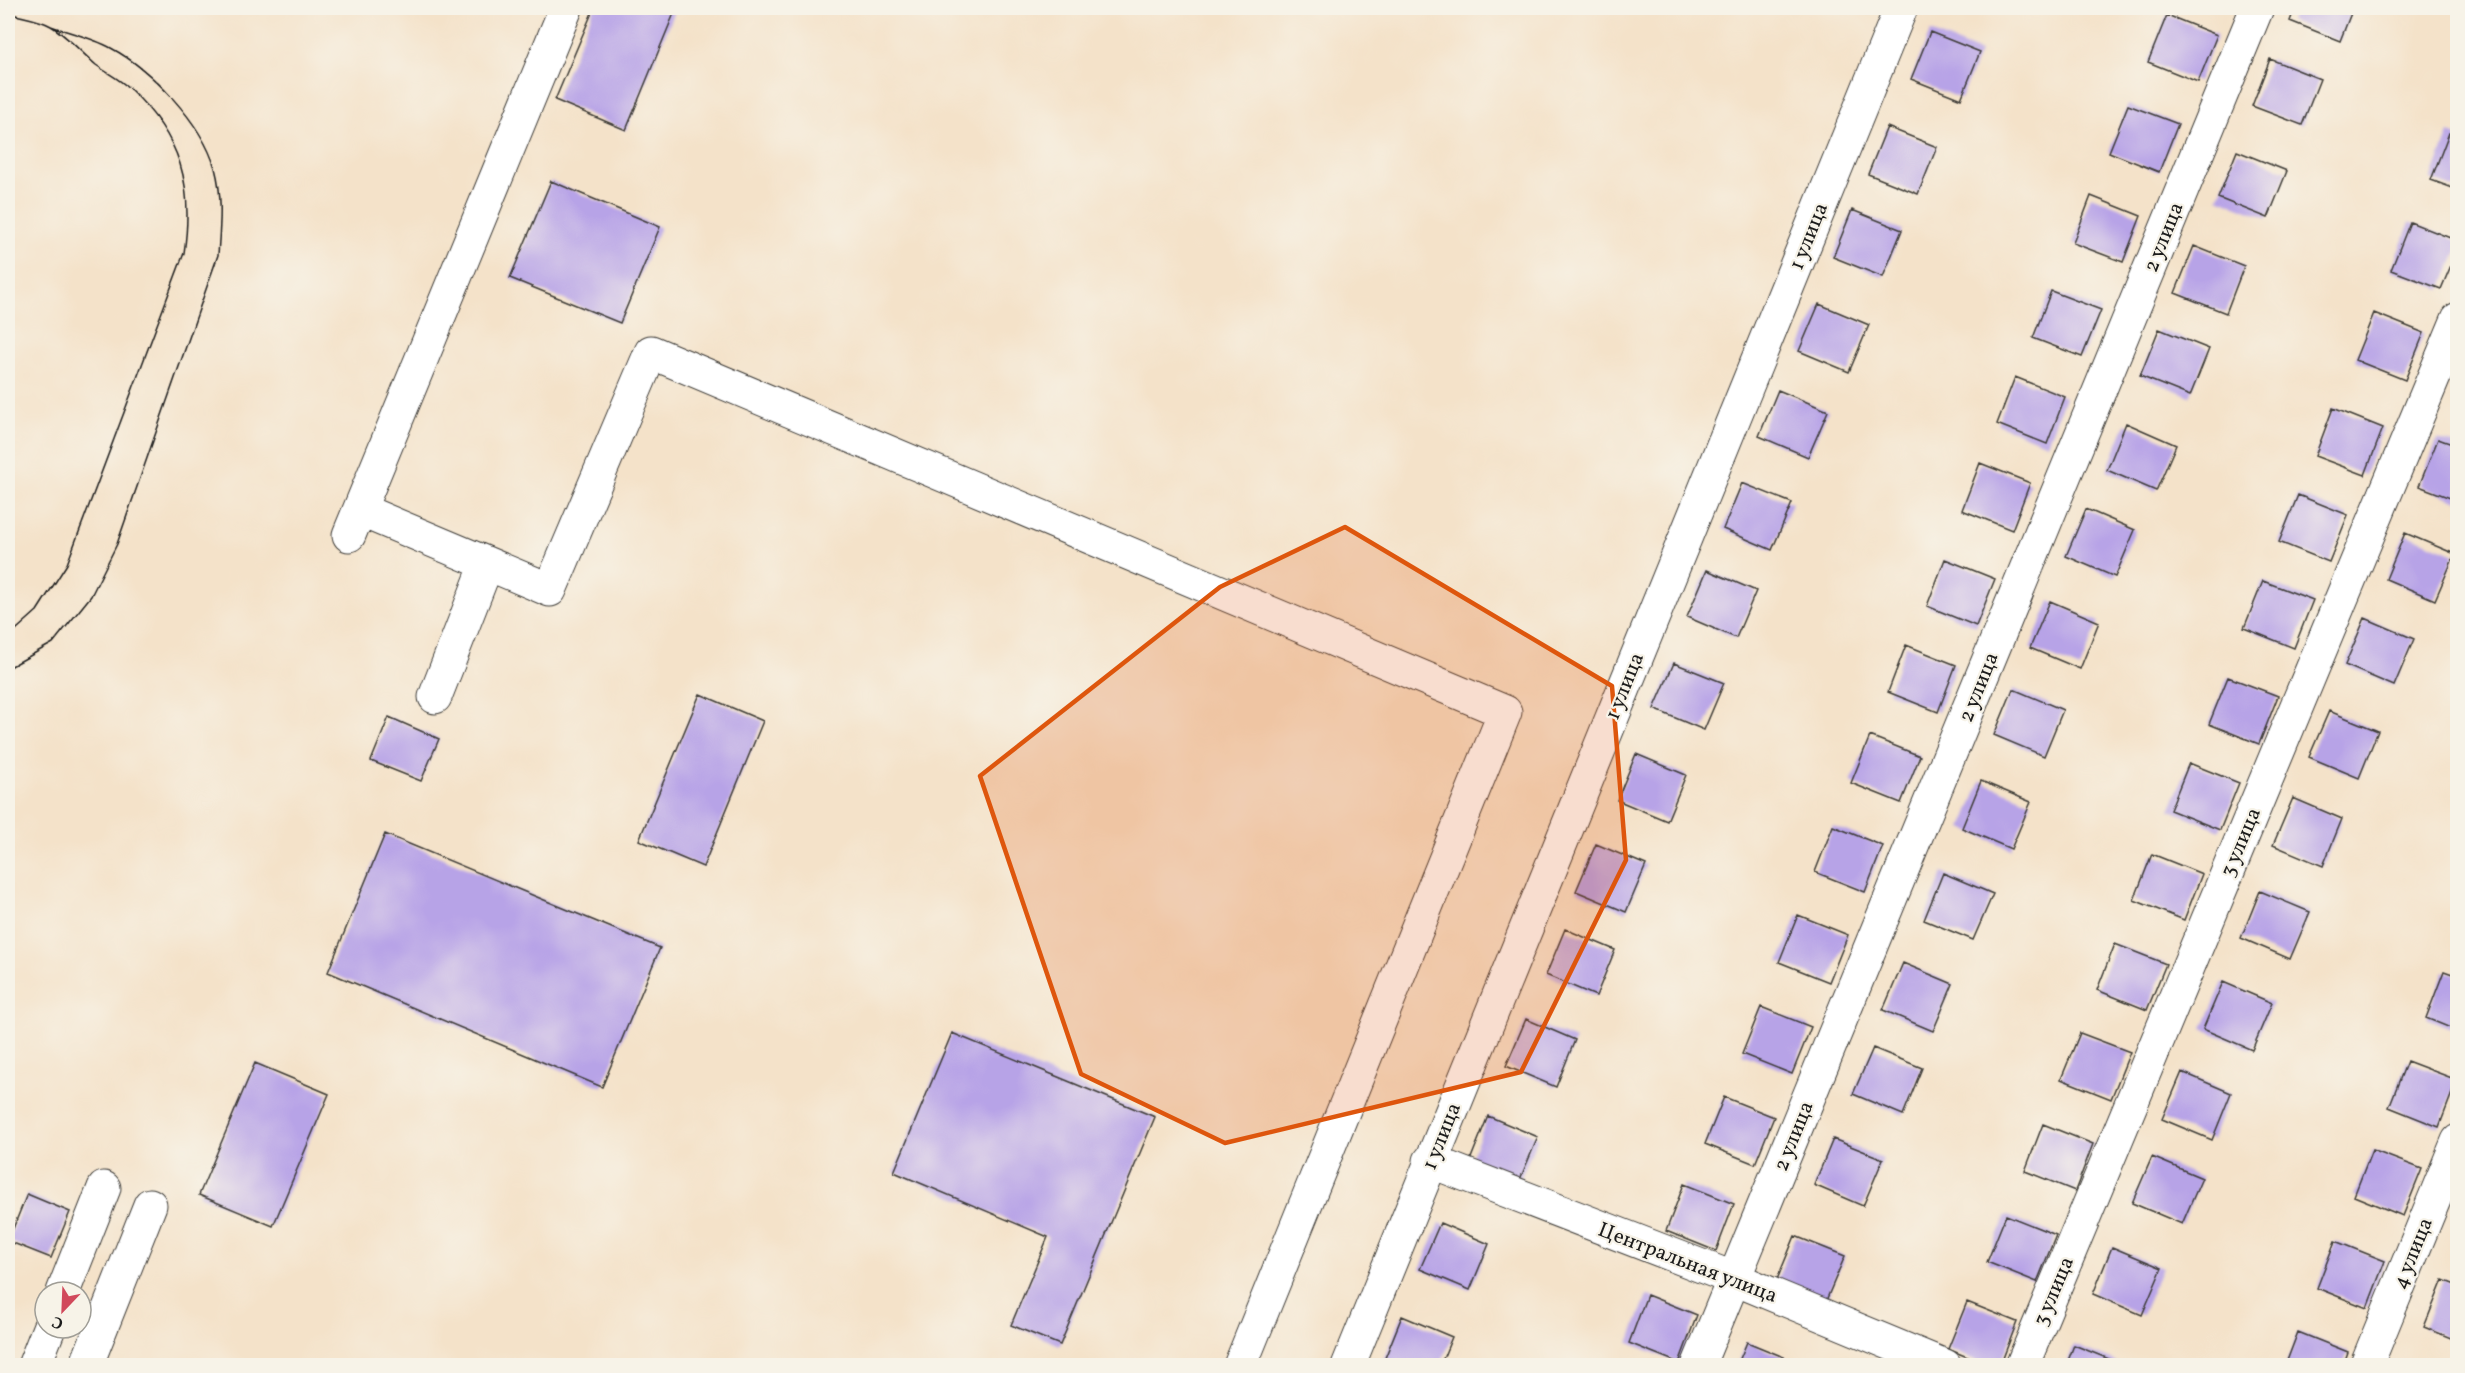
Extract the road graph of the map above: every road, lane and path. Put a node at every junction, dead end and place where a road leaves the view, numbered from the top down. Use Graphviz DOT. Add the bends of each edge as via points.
graph roads {
  1 [pos="566,8"];
  2 [pos="1901,8"];
  3 [pos="2257,8"];
  4 [pos="2457,319"];
  5 [pos="487,564"];
  6 [pos="435,697"];
  7 [pos="2457,1140"];
  8 [pos="1430,1161"];
  9 [pos="104,1188"];
  10 [pos="150,1205"];
  11 [pos="1735,1279"];
  12 [pos="68,1280"];
  13 [pos="44,1340"];
  14 [pos="34,1365"];
  15 [pos="86,1365"];
  16 [pos="1240,1365"];
  17 [pos="1348,1365"];
  18 [pos="1698,1365"];
  19 [pos="1945,1365"];
  20 [pos="2022,1365"];
  21 [pos="2366,1365"];
  1 -- 5 [label="street" via="354,522"];
  2 -- 8 [label="street, 1 улица"];
  3 -- 11 [label="street, 2 улица"];
  4 -- 20 [label="street, 3 улица"];
  5 -- 6 [label="street"];
  5 -- 16 [label="street" via="550,590 651,352 1505,712"];
  7 -- 21 [label="street, 4 улица"];
  8 -- 11 [label="street, Центральная улица"];
  8 -- 17 [label="street, 1 улица"];
  9 -- 12 [label="street"];
  10 -- 15 [label="street"];
  11 -- 18 [label="street, 2 улица"];
  11 -- 19 [label="street, Центральная улица"];
  13 -- 14 [label="street"];
}
